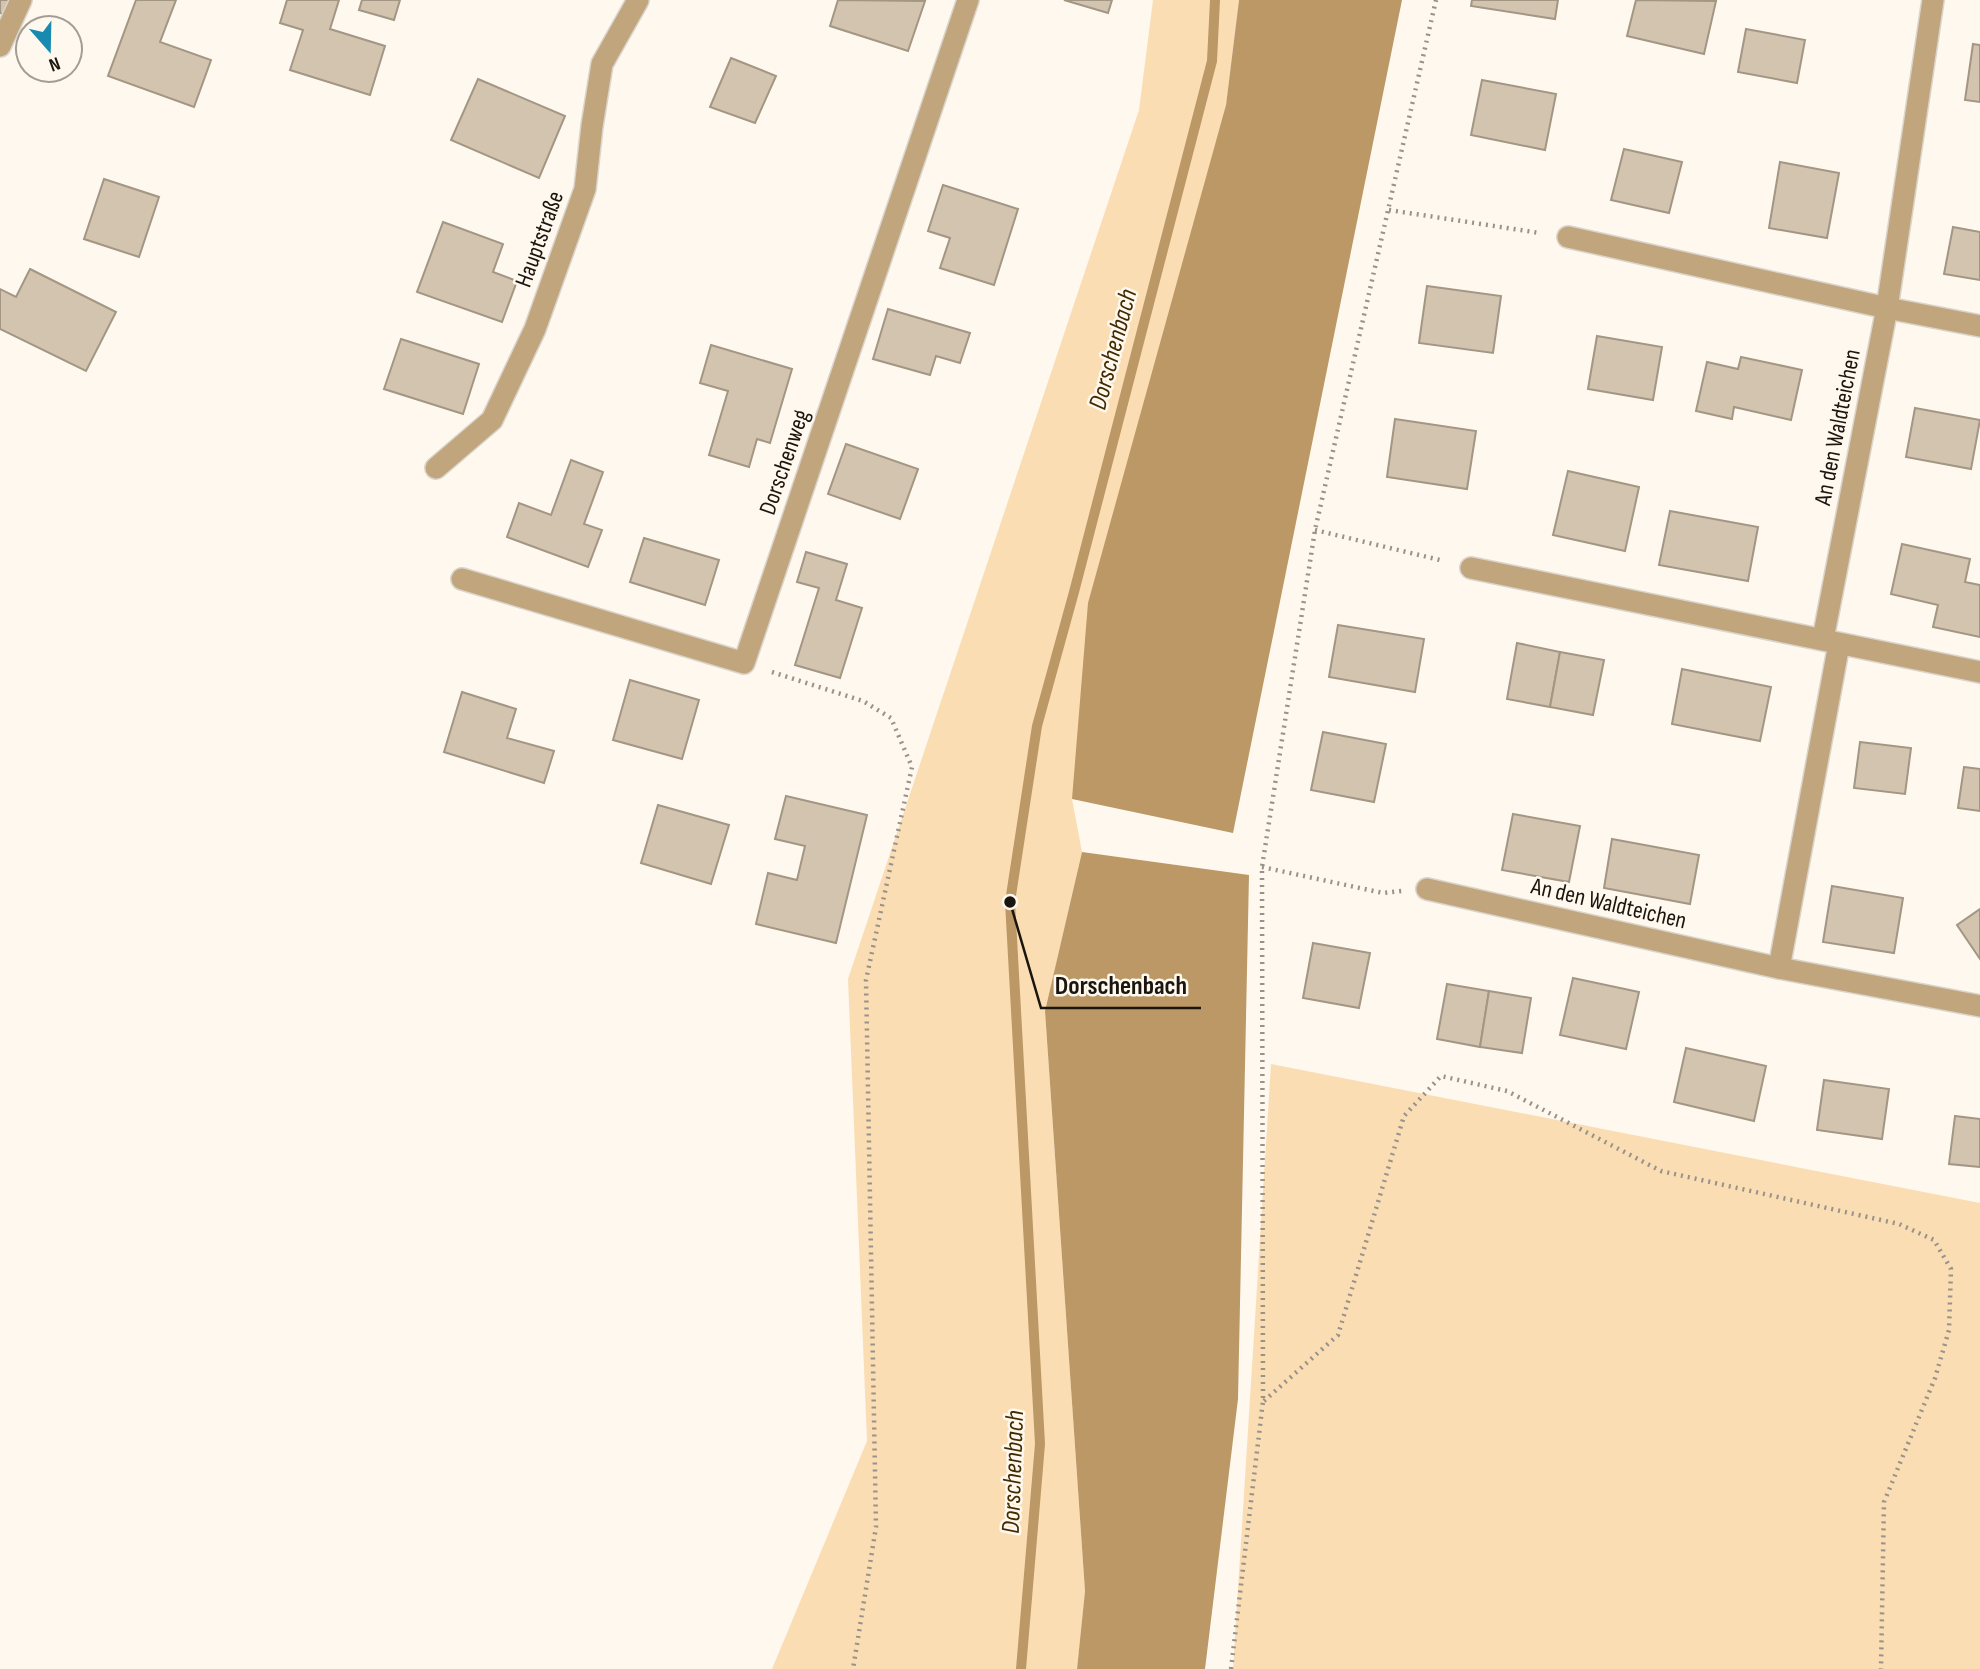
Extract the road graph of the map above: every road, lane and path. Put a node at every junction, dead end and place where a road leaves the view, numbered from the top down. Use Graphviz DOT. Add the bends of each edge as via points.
graph roads {
  1 [pos="21,0"];
  2 [pos="638,0"];
  3 [pos="968,0"];
  4 [pos="1436,0"];
  5 [pos="1933,0"];
  6 [pos="0,46"];
  7 [pos="1389,210"];
  8 [pos="1568,237"];
  9 [pos="1887,308"];
  10 [pos="1980,326"];
  11 [pos="436,468"];
  12 [pos="1315,530"];
  13 [pos="1471,568"];
  14 [pos="462,579"];
  15 [pos="1831,641"];
  16 [pos="744,663"];
  17 [pos="1980,672"];
  18 [pos="1262,867"];
  19 [pos="1427,889"];
  20 [pos="1779,968"];
  21 [pos="1980,1006"];
  22 [pos="1263,1401"];
  23 [pos="853,1669"];
  24 [pos="1231,1669"];
  25 [pos="1881,1669"];
  1 -- 6 [label="street"];
  2 -- 11 [label="street, Hauptstraße" via="602,64 585,188 535,329 492,420"];
  3 -- 16 [label="street, Dorschenweg"];
  4 -- 7 [label="path"];
  5 -- 9 [label="street, An den Waldteichen"];
  7 -- 8 [label="path"];
  7 -- 12 [label="path"];
  8 -- 9 [label="street"];
  9 -- 10 [label="street"];
  9 -- 15 [label="street, An den Waldteichen"];
  12 -- 13 [label="path"];
  12 -- 18 [label="path"];
  13 -- 15 [label="street"];
  14 -- 16 [label="street"];
  15 -- 17 [label="street"];
  15 -- 20 [label="street, An den Waldteichen"];
  16 -- 23 [label="path" via="872,706 891,718 912,767 866,980 876,1527"];
  18 -- 19 [label="path" via="1383,893"];
  18 -- 22 [label="path"];
  19 -- 20 [label="street, An den Waldteichen"];
  20 -- 21 [label="street, An den Waldteichen"];
  22 -- 24 [label="path"];
  22 -- 25 [label="path" via="1338,1335 1404,1115 1441,1076 1507,1091 1661,1171 1899,1224 1934,1240 1951,1269 1949,1330 1935,1378 1884,1502"];
}
